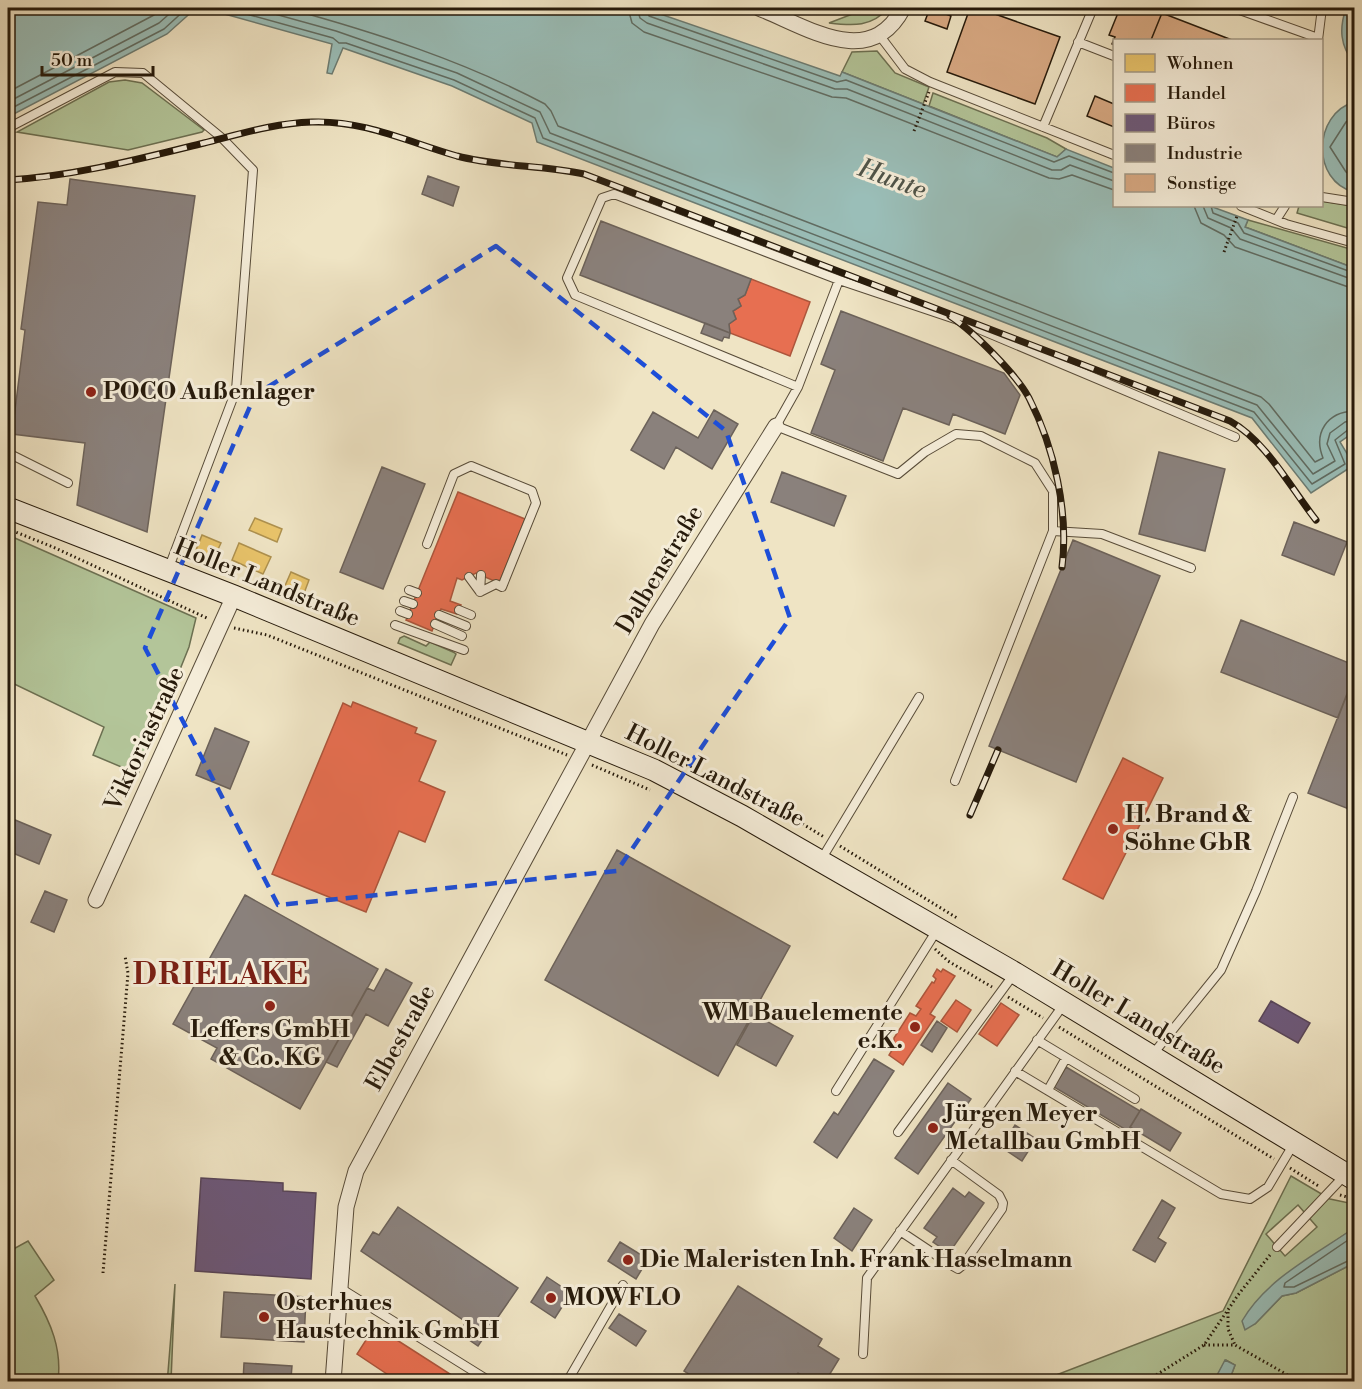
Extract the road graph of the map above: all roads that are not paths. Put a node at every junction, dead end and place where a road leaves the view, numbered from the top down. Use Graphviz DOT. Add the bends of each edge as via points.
graph roads {
  1 [pos="759,8"];
  2 [pos="903,8"];
  3 [pos="1093,8"];
  4 [pos="1234,8"];
  5 [pos="1322,8"];
  6 [pos="880,36"];
  7 [pos="1318,39"];
  8 [pos="1078,42"];
  9 [pos="1113,56"];
  10 [pos="1043,127"];
  11 [pos="8,128"];
  12 [pos="1113,155"];
  13 [pos="1323,197"];
  14 [pos="1354,202"];
  15 [pos="1244,207"];
  16 [pos="1284,207"];
  17 [pos="1276,220"];
  18 [pos="1354,243"];
  19 [pos="839,280"];
  20 [pos="798,387"];
  21 [pos="776,426"];
  22 [pos="1235,437"];
  23 [pos="8,453"];
  24 [pos="68,483"];
  25 [pos="8,508"];
  26 [pos="1053,531"];
  27 [pos="427,544"];
  28 [pos="1191,568"];
  29 [pos="168,570"];
  30 [pos="482,575"];
  31 [pos="469,577"];
  32 [pos="492,580"];
  33 [pos="409,590"];
  34 [pos="480,592"];
  35 [pos="417,593"];
  36 [pos="234,596"];
  37 [pos="404,601"];
  38 [pos="412,604"];
  39 [pos="459,610"];
  40 [pos="439,615"];
  41 [pos="471,615"];
  42 [pos="395,624"];
  43 [pos="435,624"];
  44 [pos="466,626"];
  45 [pos="462,636"];
  46 [pos="464,650"];
  47 [pos="919,697"];
  48 [pos="584,751"];
  49 [pos="955,781"];
  50 [pos="1293,797"];
  51 [pos="821,860"];
  52 [pos="96,900"];
  53 [pos="933,935"];
  54 [pos="1015,973"];
  55 [pos="1065,1003"];
  56 [pos="1037,1040"];
  57 [pos="1152,1055"];
  58 [pos="1066,1058"];
  59 [pos="1016,1071"];
  60 [pos="1048,1090"];
  61 [pos="836,1091"];
  62 [pos="1135,1099"];
  63 [pos="898,1132"];
  64 [pos="1293,1144"];
  65 [pos="951,1160"];
  66 [pos="1350,1177"];
  67 [pos="900,1231"];
  68 [pos="1277,1247"];
  69 [pos="623,1285"];
  70 [pos="340,1288"];
  71 [pos="863,1354"];
  72 [pos="475,1372"];
  73 [pos="333,1382"];
  74 [pos="476,1382"];
  75 [pos="491,1382"];
  76 [pos="567,1382"];
  1 -- 6 [label="street" via="849,43"];
  2 -- 6 [label="street"];
  3 -- 8 [label="lane"];
  4 -- 7 [label="lane"];
  5 -- 7 [label="lane"];
  6 -- 10 [label="lane" via="905,69 921,78"];
  8 -- 9 [label="lane"];
  8 -- 10 [label="lane"];
  10 -- 12 [label="lane"];
  11 -- 29 [label="lane" via="115,72 143,73 222,138 253,170 236,390"];
  13 -- 14 [label="lane"];
  15 -- 17 [label="lane"];
  16 -- 17 [label="lane"];
  17 -- 18 [label="lane"];
  19 -- 20 [label="lane"];
  19 -- 20 [label="lane" via="614,194 602,198 567,278 575,295"];
  19 -- 22 [label="lane" via="955,319"];
  20 -- 21 [label="lane"];
  21 -- 26 [label="lane" via="898,474 956,434 981,436 1035,464 1053,491"];
  21 -- 48 [label="street, Dalbenstraße" via="652,624"];
  23 -- 24 [label="lane"];
  25 -- 29 [label="main road, Holler Landstraße"];
  26 -- 28 [label="lane" via="1102,534"];
  26 -- 49 [label="lane"];
  27 -- 34 [label="lane" via="454,474 471,466 532,491 536,503 502,587 496,584"];
  29 -- 36 [label="main road, Holler Landstraße"];
  30 -- 34 [label="lane"];
  31 -- 34 [label="lane"];
  32 -- 34 [label="lane"];
  33 -- 35 [label="lane"];
  36 -- 48 [label="main road, Holler Landstraße"];
  36 -- 52 [label="street, Viktoriastraße"];
  37 -- 38 [label="lane"];
  39 -- 41 [label="lane"];
  40 -- 44 [label="lane"];
  42 -- 46 [label="lane"];
  43 -- 45 [label="lane"];
  47 -- 51 [label="lane"];
  48 -- 51 [label="main road, Holler Landstraße" via="716,802"];
  48 -- 70 [label="street, Elbestraße" via="356,1171 346,1207"];
  50 -- 57 [label="lane" via="1221,970"];
  51 -- 53 [label="main road, Holler Landstraße"];
  53 -- 54 [label="main road, Holler Landstraße"];
  53 -- 61 [label="lane"];
  54 -- 55 [label="main road, Holler Landstraße"];
  54 -- 63 [label="lane"];
  55 -- 56 [label="lane"];
  55 -- 57 [label="main road, Holler Landstraße"];
  56 -- 58 [label="lane"];
  56 -- 59 [label="lane"];
  57 -- 64 [label="main road, Holler Landstraße"];
  58 -- 60 [label="lane"];
  58 -- 62 [label="lane"];
  59 -- 60 [label="lane"];
  59 -- 65 [label="lane"];
  60 -- 64 [label="lane" via="1221,1194 1250,1199 1268,1187"];
  64 -- 66 [label="main road, Holler Landstraße"];
  65 -- 67 [label="lane"];
  65 -- 67 [label="lane" via="999,1195 1004,1203 963,1265 958,1269"];
  66 -- 68 [label="lane"];
  67 -- 71 [label="lane" via="867,1278"];
  69 -- 76 [label="lane"];
  70 -- 72 [label="lane"];
  70 -- 73 [label="street, Elbestraße"];
  72 -- 74 [label="lane"];
  72 -- 75 [label="lane"];
}
